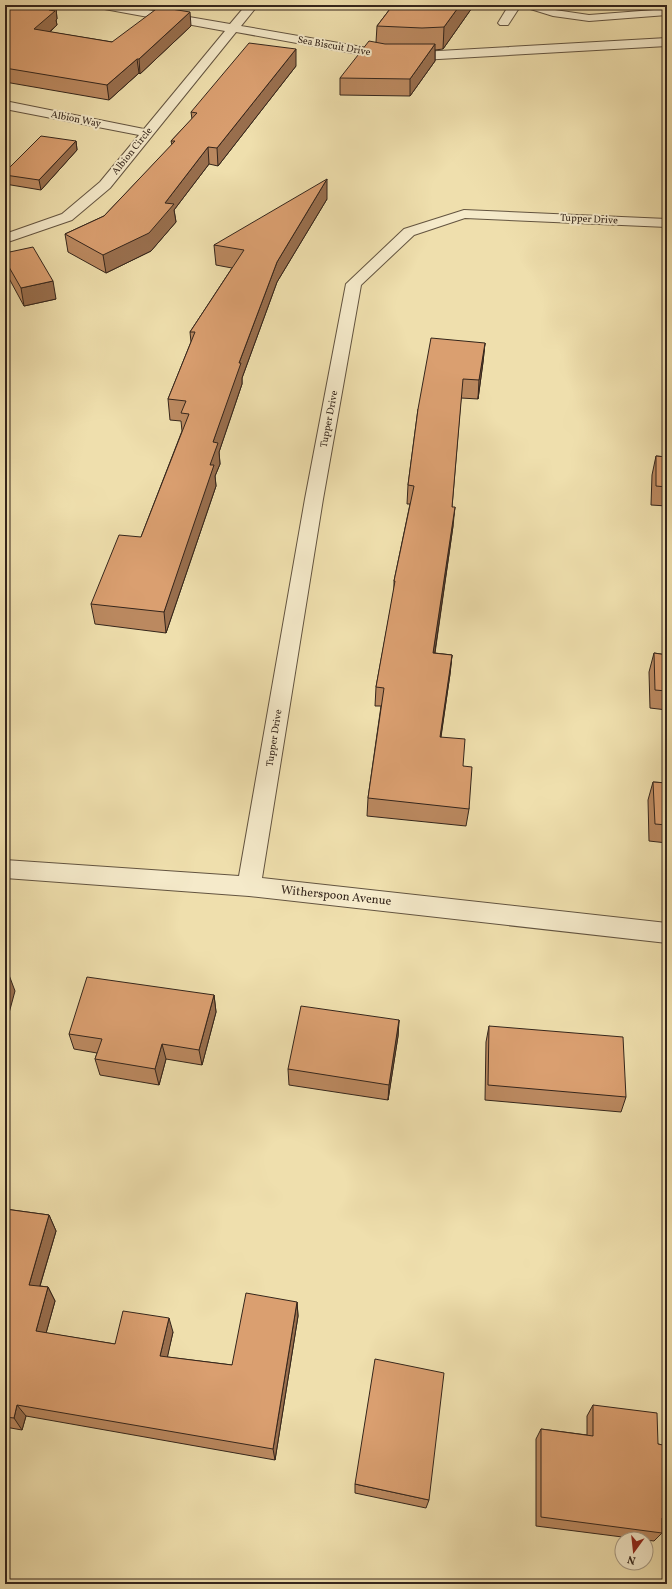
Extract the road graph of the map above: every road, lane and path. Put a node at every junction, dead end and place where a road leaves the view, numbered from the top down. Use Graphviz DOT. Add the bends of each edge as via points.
graph roads {
  1 [pos="99,5"];
  2 [pos="252,5"];
  3 [pos="515,5"];
  4 [pos="528,5"];
  5 [pos="667,12"];
  6 [pos="504,23"];
  7 [pos="232,28"];
  8 [pos="667,42"];
  9 [pos="5,105"];
  10 [pos="147,133"];
  11 [pos="667,223"];
  12 [pos="5,239"];
  13 [pos="5,869"];
  14 [pos="249,886"];
  15 [pos="667,933"];
  1 -- 7 [label="street, Sea Biscuit Drive"];
  2 -- 7 [label="street, Albion Circle"];
  3 -- 6 [label="street"];
  4 -- 5 [label="street" via="553,13 589,18"];
  7 -- 8 [label="street, Sea Biscuit Drive" via="385,55 421,56"];
  7 -- 10 [label="street, Albion Circle"];
  9 -- 10 [label="street, Albion Way"];
  10 -- 12 [label="street, Albion Circle" via="105,185 67,217"];
  11 -- 14 [label="street, Tupper Drive" via="464,214 409,232 354,284 314,499"];
  13 -- 14 [label="street, Witherspoon Avenue"];
  14 -- 15 [label="street, Witherspoon Avenue"];
}
